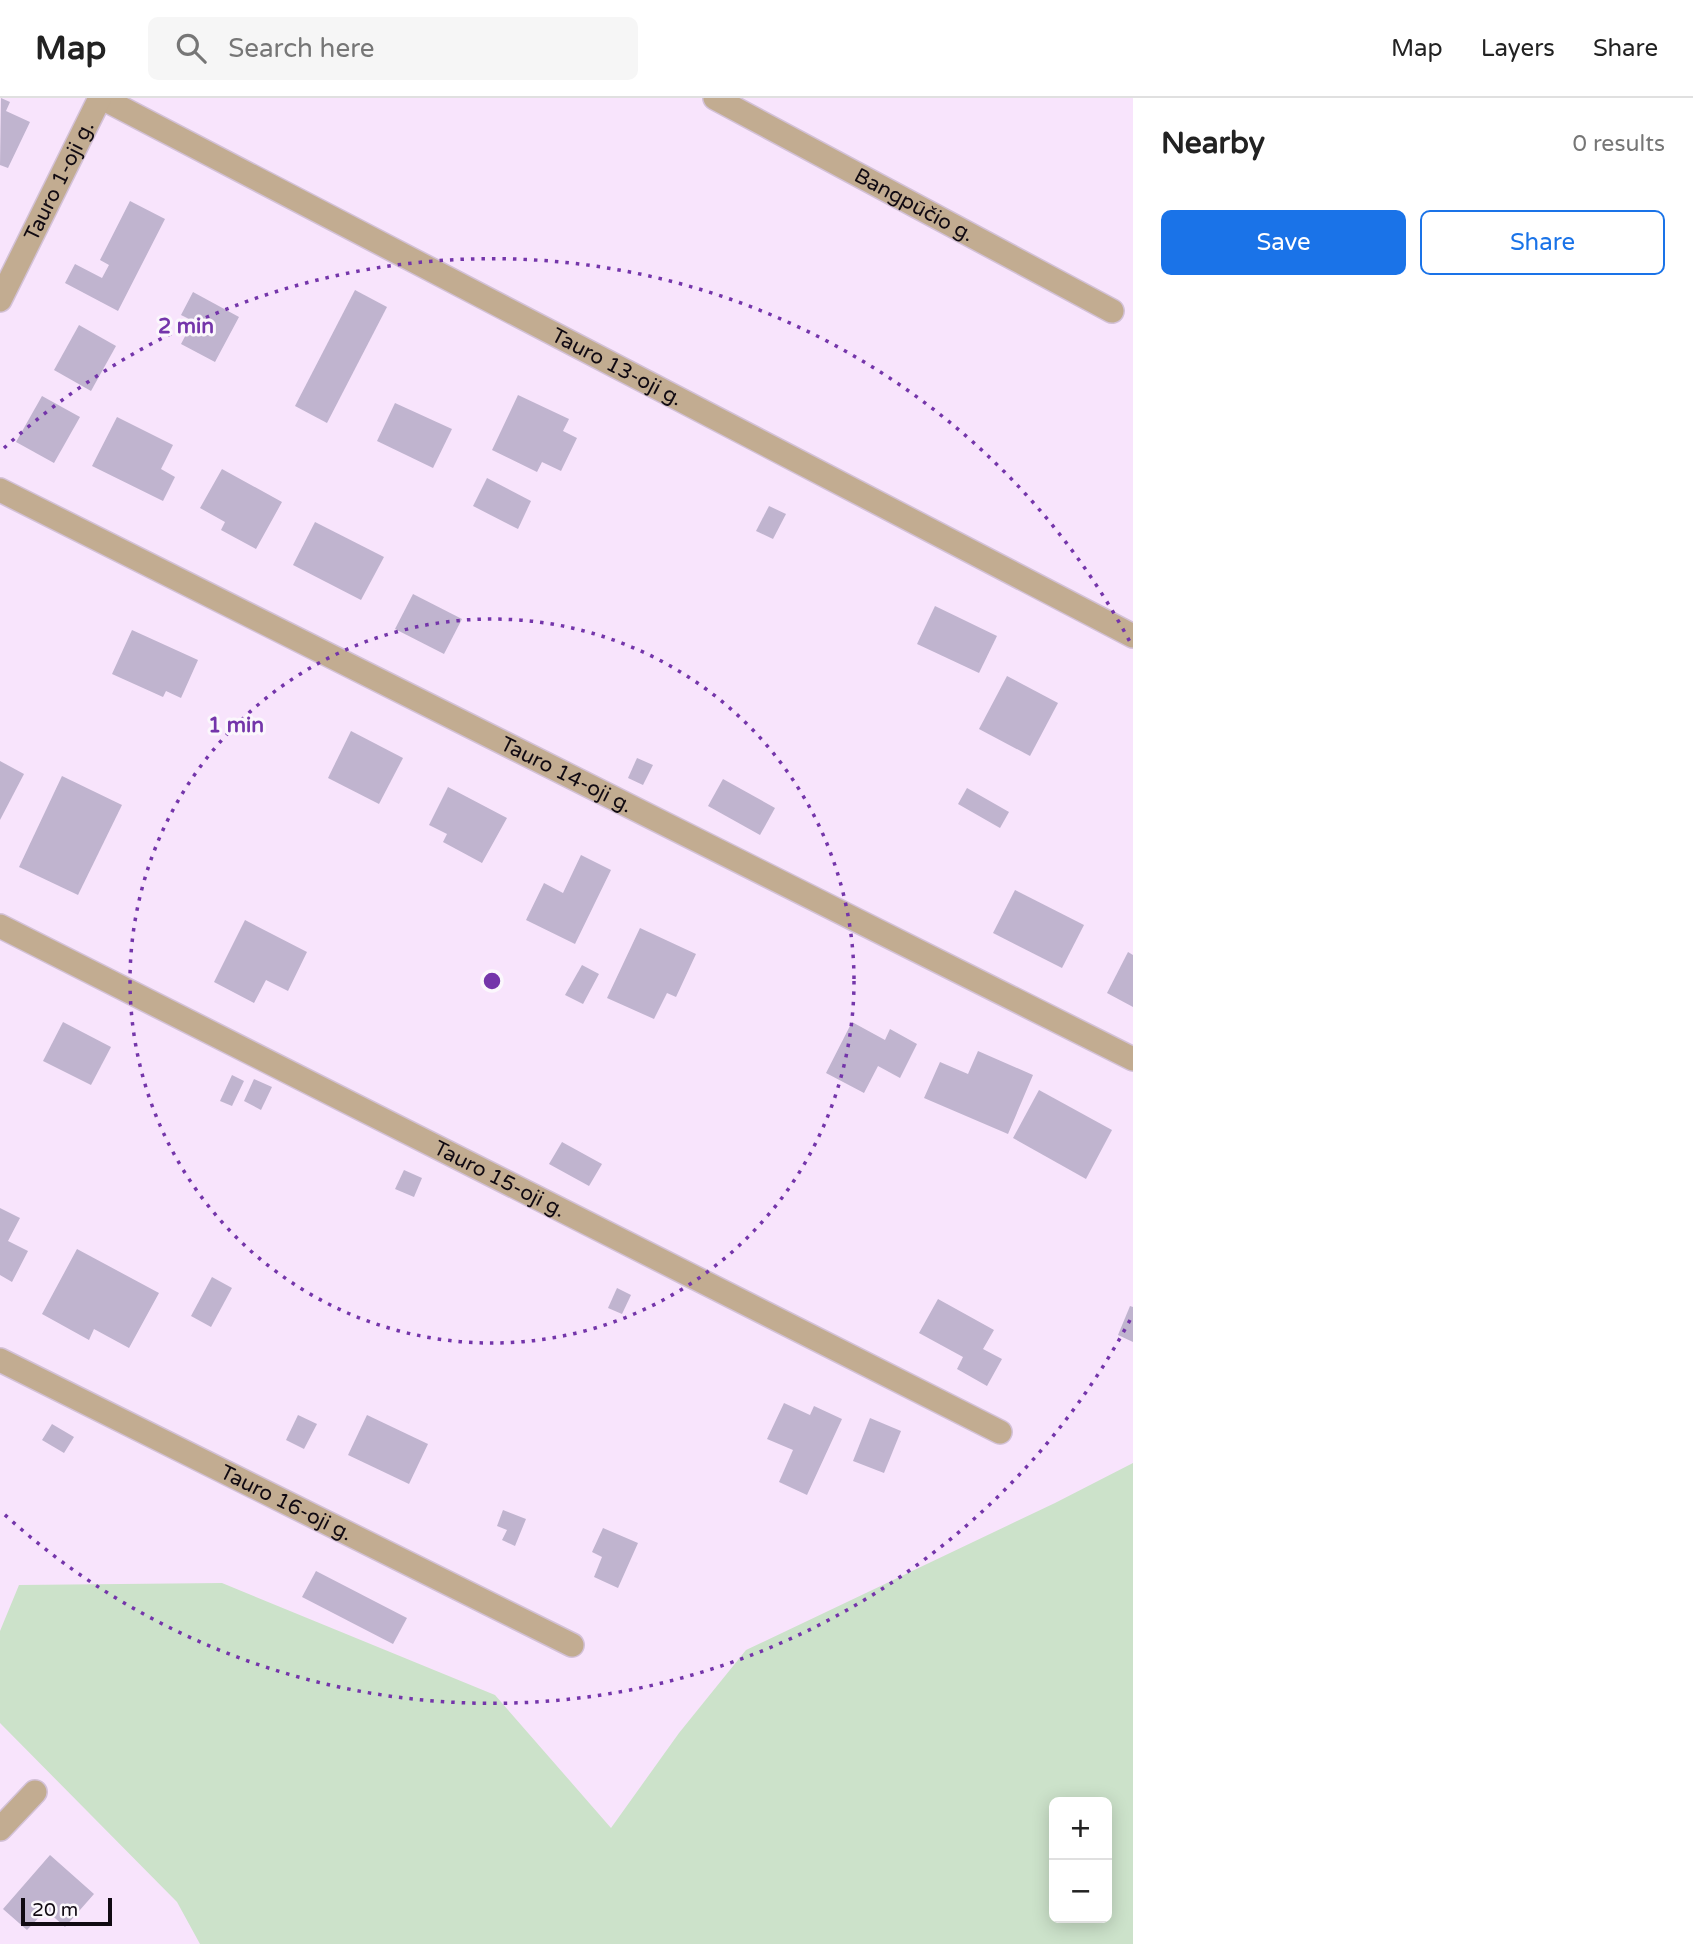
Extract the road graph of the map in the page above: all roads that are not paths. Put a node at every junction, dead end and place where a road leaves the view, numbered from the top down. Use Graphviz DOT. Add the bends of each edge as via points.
graph roads {
  1 [pos="101,98"];
  2 [pos="715,98"];
  3 [pos="0,300"];
  4 [pos="1112,311"];
  5 [pos="0,490"];
  6 [pos="1133,636"];
  7 [pos="0,926"];
  8 [pos="1133,1059"];
  9 [pos="0,1360"];
  10 [pos="1000,1432"];
  11 [pos="572,1645"];
  12 [pos="35,1792"];
  13 [pos="0,1829"];
  1 -- 3 [label="street, Tauro 1-oji g."];
  1 -- 6 [label="street, Tauro 13-oji g."];
  2 -- 4 [label="street, Bangpūčio g."];
  5 -- 8 [label="street, Tauro 14-oji g."];
  7 -- 10 [label="street, Tauro 15-oji g."];
  9 -- 11 [label="street, Tauro 16-oji g."];
  12 -- 13 [label="street"];
}
